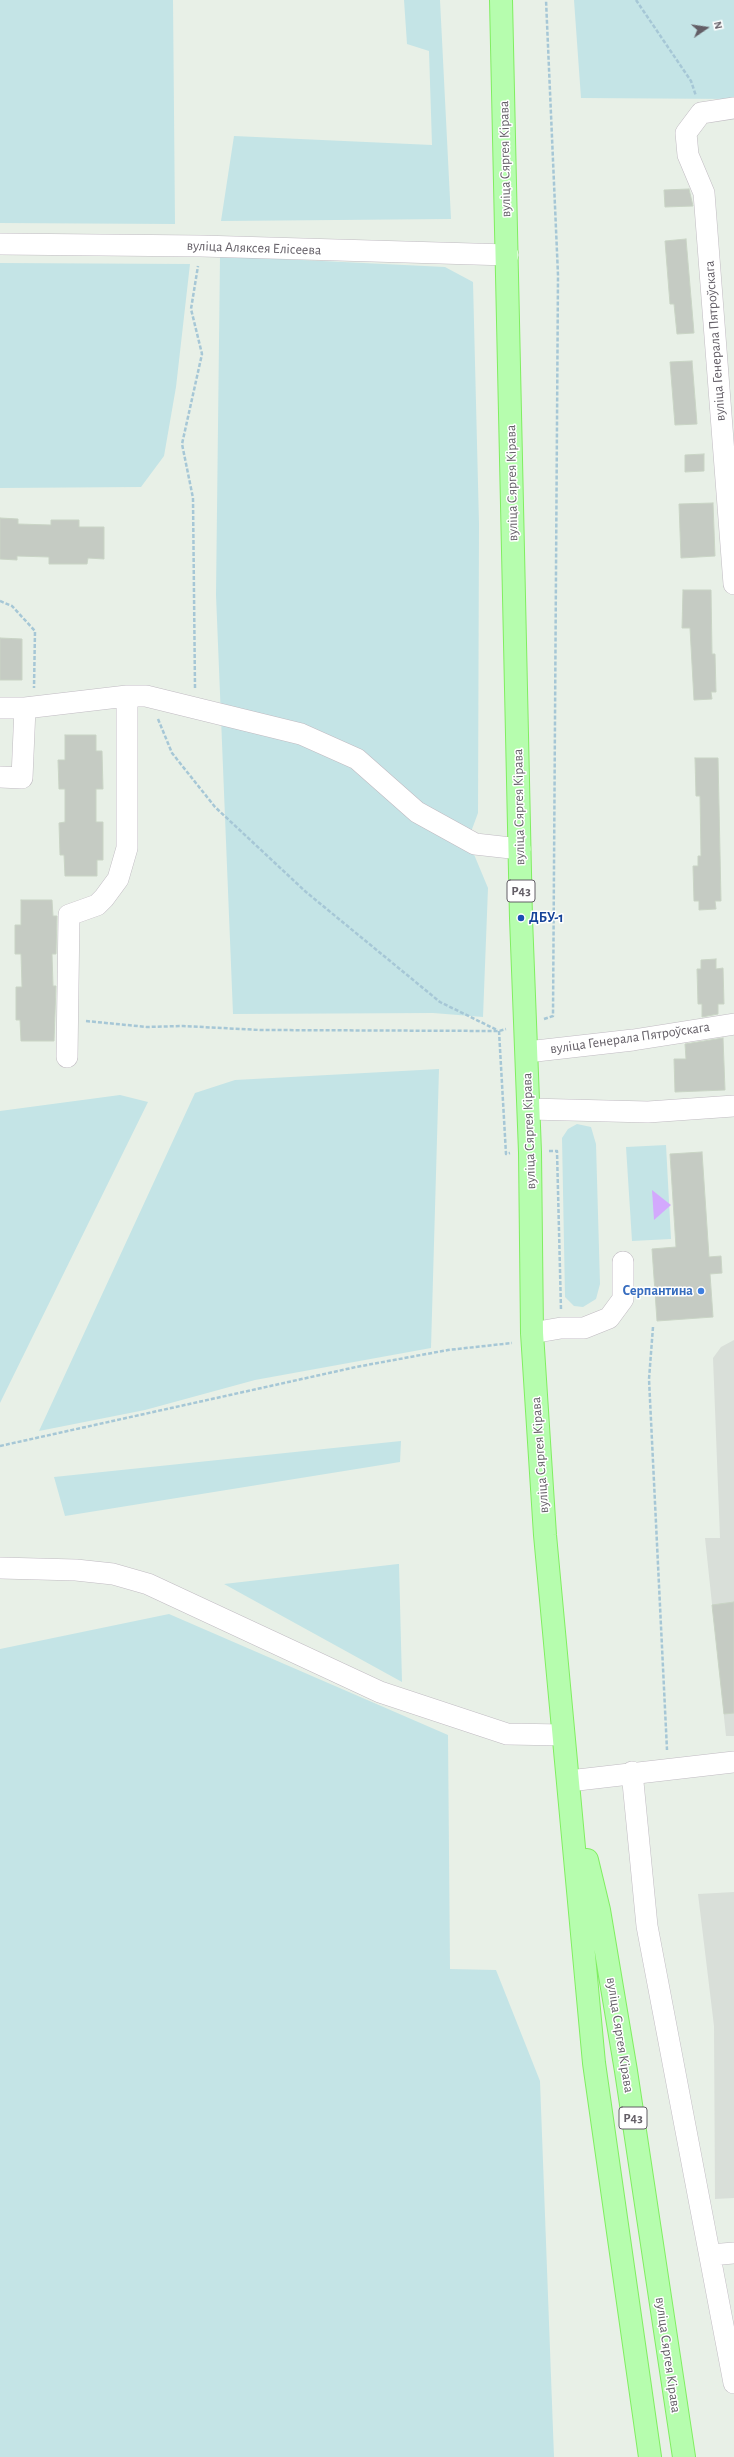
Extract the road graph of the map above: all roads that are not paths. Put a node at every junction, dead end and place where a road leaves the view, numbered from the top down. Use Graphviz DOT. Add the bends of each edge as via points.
graph roads {
  1 [pos="501,0"];
  2 [pos="734,108"];
  3 [pos="0,244"];
  4 [pos="508,255"];
  5 [pos="734,584"];
  6 [pos="136,696"];
  7 [pos="30,700"];
  8 [pos="0,708"];
  9 [pos="0,778"];
  10 [pos="520,849"];
  11 [pos="734,1024"];
  12 [pos="527,1052"];
  13 [pos="67,1057"];
  14 [pos="734,1106"];
  15 [pos="529,1109"];
  16 [pos="623,1262"];
  17 [pos="532,1332"];
  18 [pos="0,1568"];
  19 [pos="564,1735"];
  20 [pos="734,1762"];
  21 [pos="632,1772"];
  22 [pos="569,1781"];
  23 [pos="734,2253"];
  24 [pos="710,2255"];
  25 [pos="729,2330"];
  26 [pos="734,2383"];
  27 [pos="650,2457"];
  28 [pos="684,2457"];
  1 -- 4 [label="main road, вуліца Сяргея Кірава / Р43"];
  2 -- 5 [label="street, вуліца Генерала Пятроўскага" via="701,113 686,133 688,156 704,193"];
  3 -- 4 [label="street, вуліца Аляксея Елісеева" via="201,246"];
  4 -- 10 [label="main road, вуліца Сяргея Кірава / Р43"];
  6 -- 7 [label="street"];
  6 -- 10 [label="street" via="196,707 301,734 357,759 417,812 475,844"];
  6 -- 13 [label="street" via="125,859 118,879 98,905 69,915"];
  7 -- 8 [label="street"];
  7 -- 9 [label="street" via="22,778"];
  10 -- 12 [label="main road, вуліца Сяргея Кірава / Р43"];
  11 -- 12 [label="street, вуліца Генерала Пятроўскага" via="633,1040"];
  12 -- 15 [label="main road, вуліца Сяргея Кірава / Р43"];
  14 -- 15 [label="street" via="648,1112"];
  15 -- 17 [label="main road, вуліца Сяргея Кірава / Р43"];
  16 -- 17 [label="street" via="623,1300 609,1318 590,1326"];
  17 -- 19 [label="main road, вуліца Сяргея Кірава / Р43" via="544,1535"];
  18 -- 19 [label="street" via="76,1570 113,1574 148,1584 380,1692 507,1734"];
  19 -- 22 [label="main road, вуліца Сяргея Кірава / Р43"];
  20 -- 21 [label="street"];
  21 -- 22 [label="street"];
  21 -- 24 [label="street" via="647,1926"];
  22 -- 27 [label="main road, вуліца Сяргея Кірава / Р43" via="594,2063"];
  22 -- 28 [label="main road, вуліца Сяргея Кірава / Р43" via="599,1910 624,2056"];
  23 -- 24 [label="street"];
  24 -- 25 [label="street"];
  25 -- 26 [label="street"];
}
